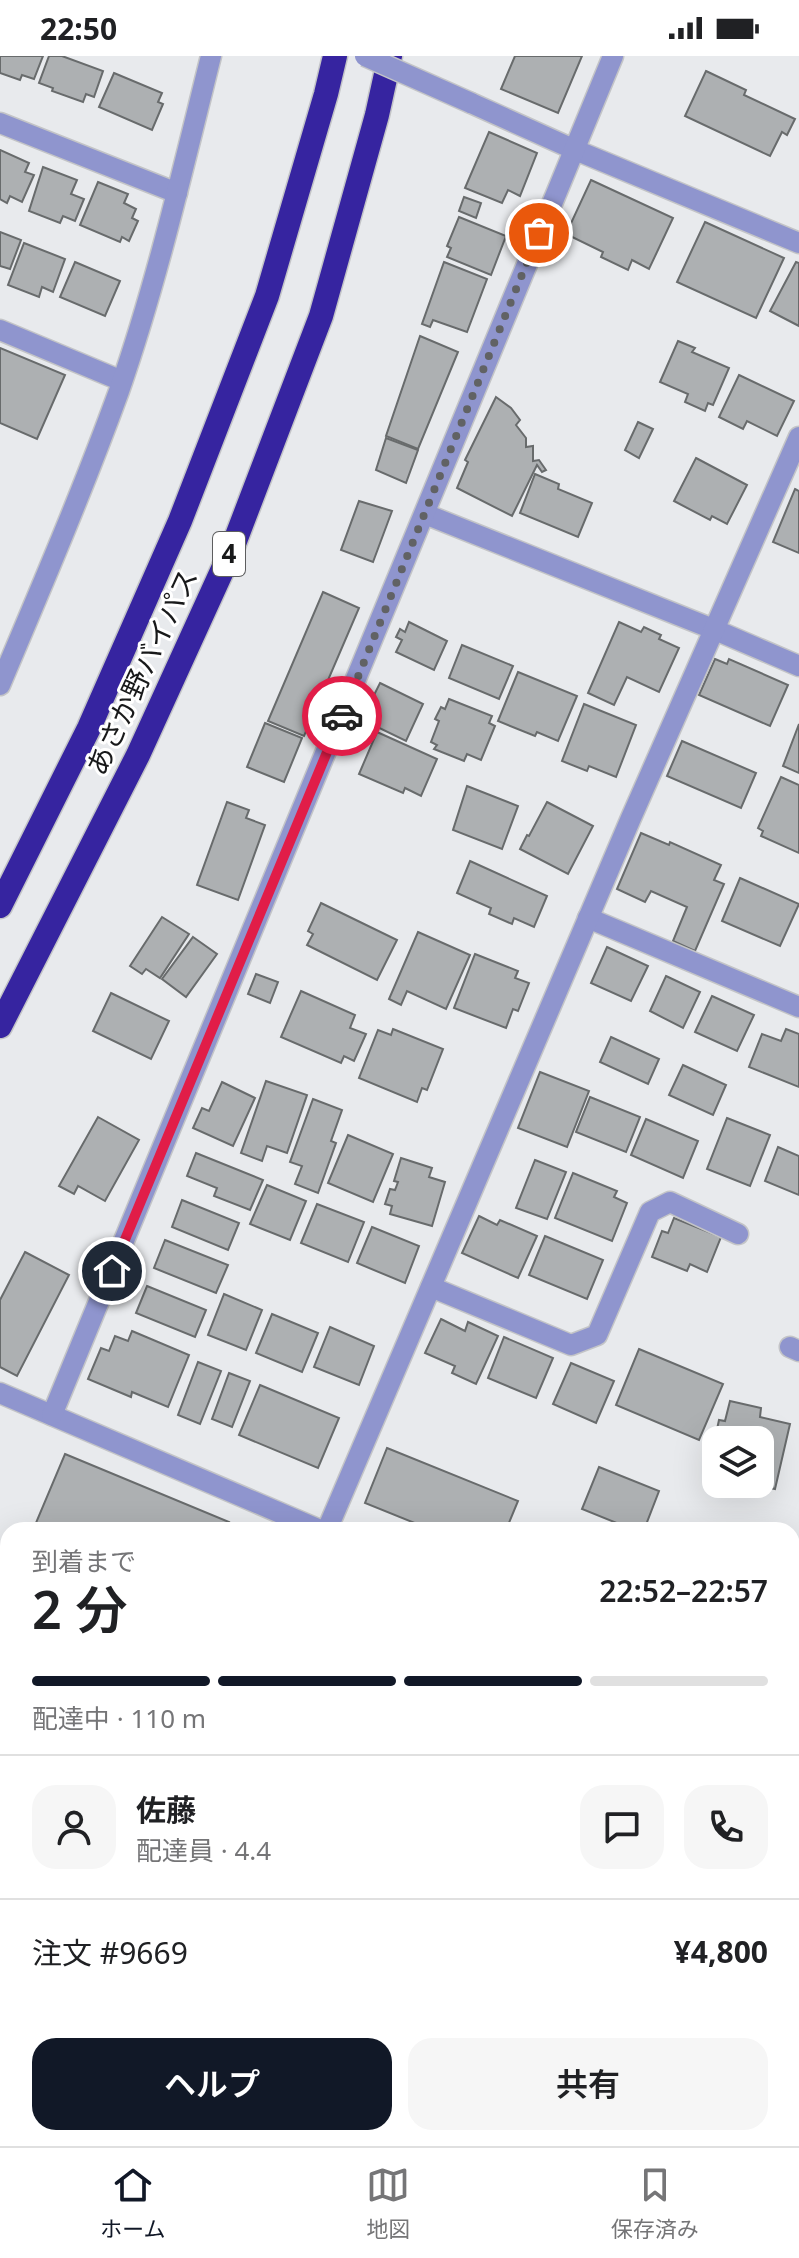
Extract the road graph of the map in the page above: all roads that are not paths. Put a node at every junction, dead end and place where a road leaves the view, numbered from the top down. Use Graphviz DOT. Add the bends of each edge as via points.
graph roads {
  1 [pos="211,56"];
  2 [pos="335,56"];
  3 [pos="365,56"];
  4 [pos="390,56"];
  5 [pos="613,56"];
  6 [pos="0,123"];
  7 [pos="573,149"];
  8 [pos="177,193"];
  9 [pos="799,243"];
  10 [pos="0,330"];
  11 [pos="122,381"];
  12 [pos="799,437"];
  13 [pos="425,514"];
  14 [pos="713,629"];
  15 [pos="799,666"];
  16 [pos="0,685"];
  17 [pos="0,906"];
  18 [pos="588,918"];
  19 [pos="799,1007"];
  20 [pos="0,1026"];
  21 [pos="738,1234"];
  22 [pos="431,1287"];
  23 [pos="0,1393"];
  24 [pos="52,1415"];
  25 [pos="301,1522"];
  26 [pos="330,1522"];
  1 -- 8 [label="street"];
  2 -- 17 [label="highway, あさか野バイパス / 4" via="267,296 180,521 89,728"];
  3 -- 7 [label="street, bridge"];
  4 -- 20 [label="highway, あさか野バイパス / 4" via="321,316 232,549 138,755"];
  5 -- 7 [label="street"];
  6 -- 8 [label="street"];
  7 -- 9 [label="street"];
  7 -- 13 [label="street"];
  8 -- 11 [label="street"];
  10 -- 11 [label="street"];
  11 -- 16 [label="street"];
  12 -- 14 [label="street"];
  13 -- 14 [label="street"];
  13 -- 24 [label="street"];
  14 -- 15 [label="street"];
  14 -- 18 [label="street"];
  18 -- 19 [label="street"];
  18 -- 22 [label="street"];
  21 -- 22 [label="street" via="670,1202 650,1212 597,1335 571,1345"];
  22 -- 26 [label="street"];
  23 -- 24 [label="street"];
  24 -- 25 [label="street"];
}
